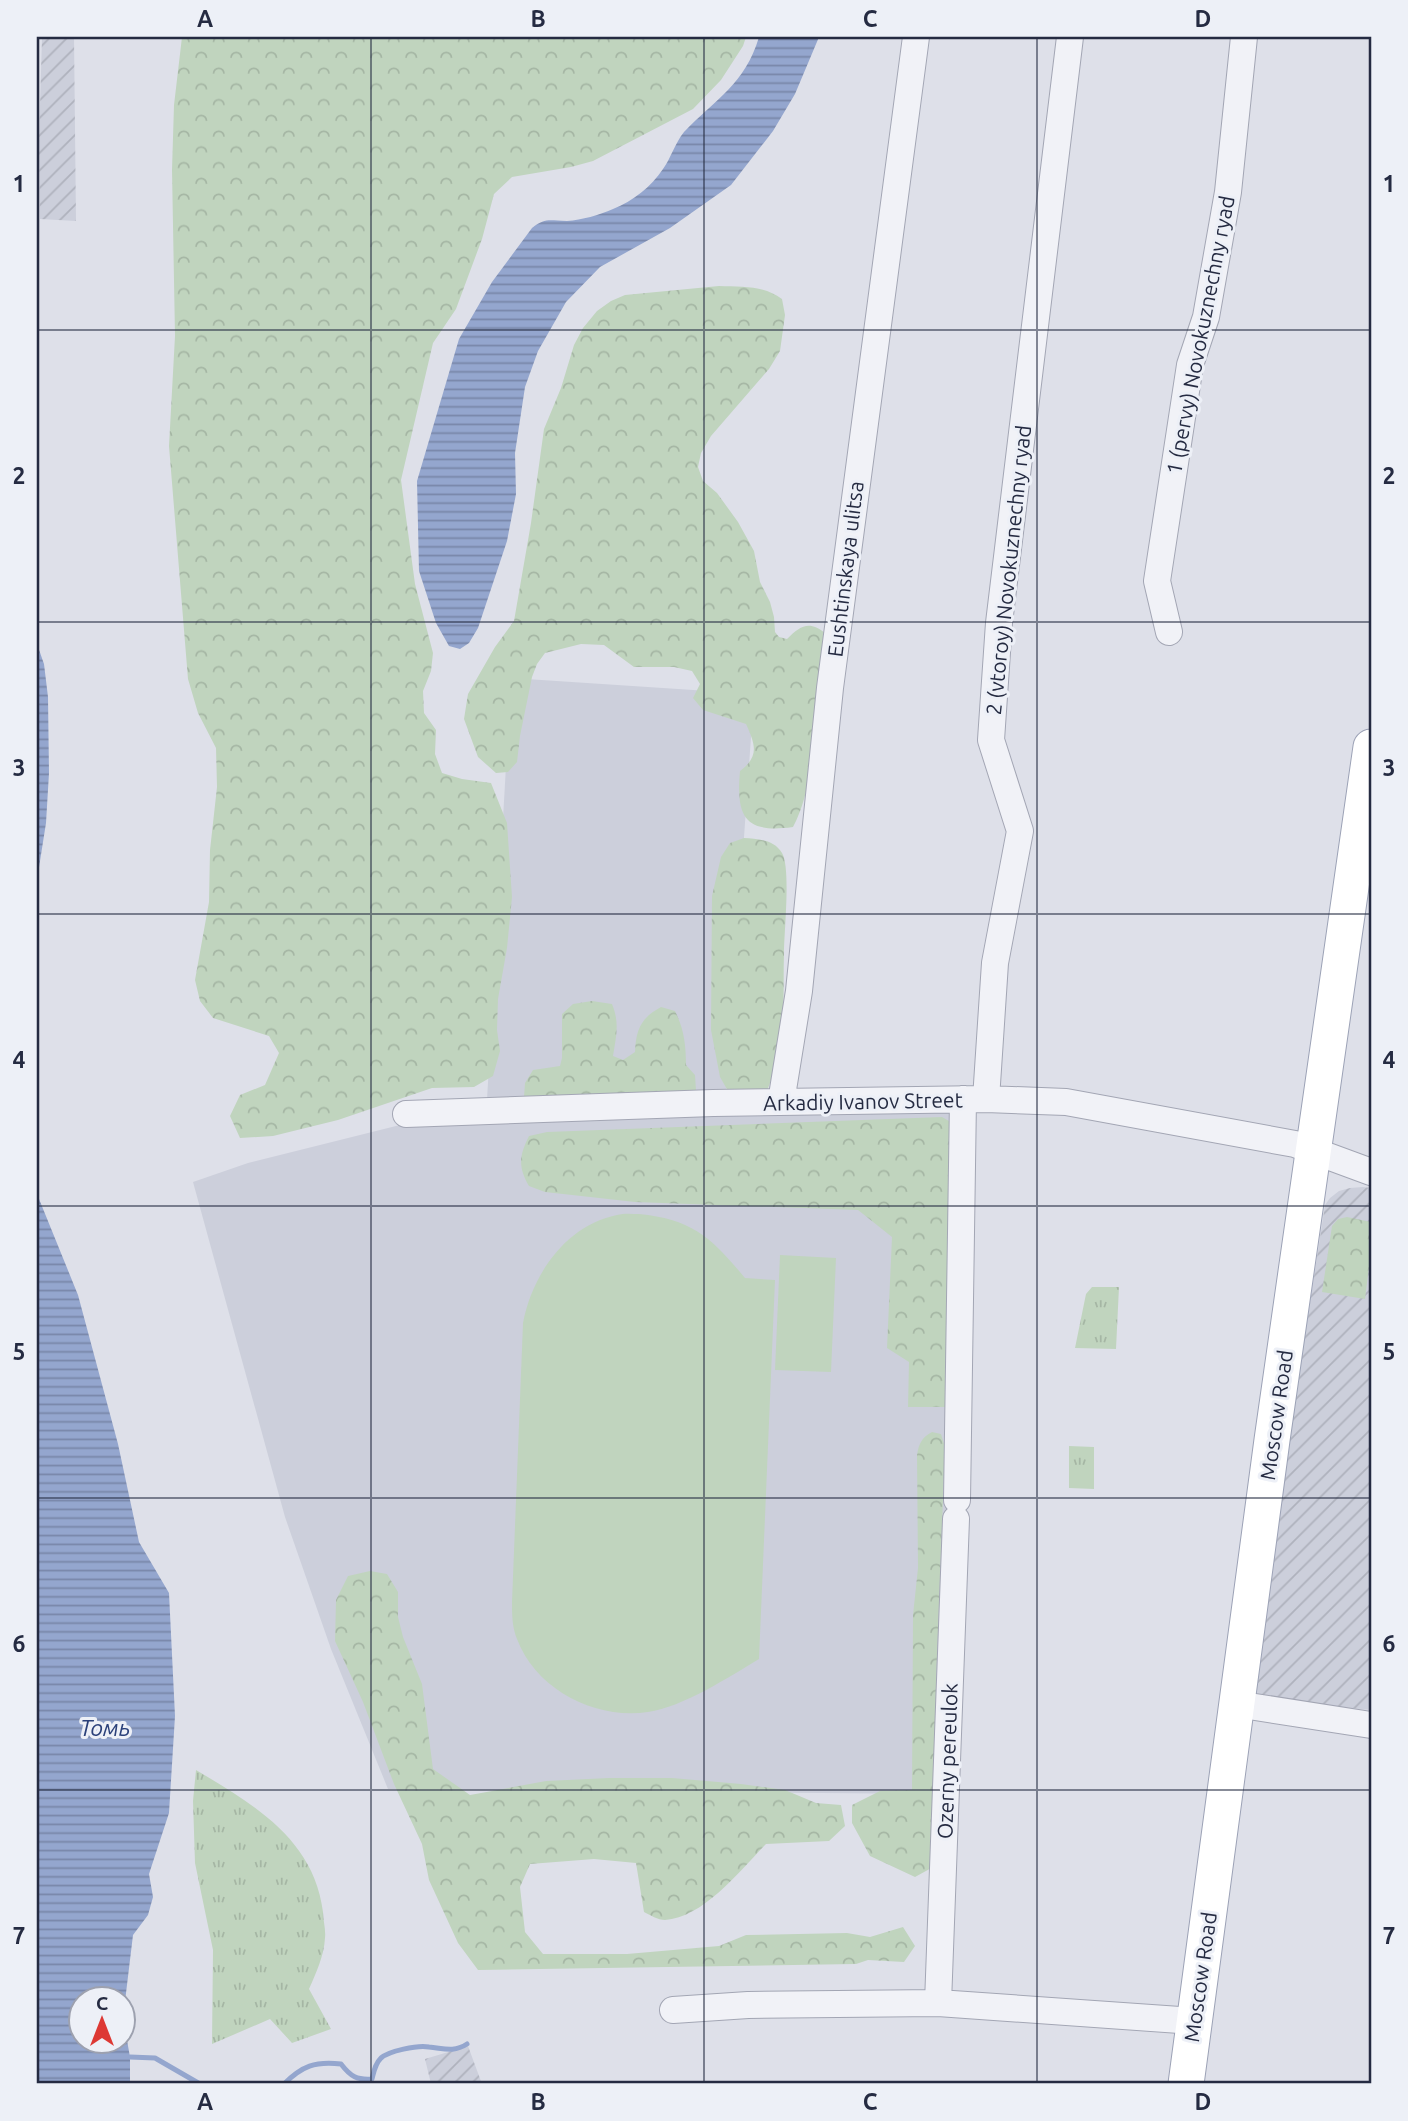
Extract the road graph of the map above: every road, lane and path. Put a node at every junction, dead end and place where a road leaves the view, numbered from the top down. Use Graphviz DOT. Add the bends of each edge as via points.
graph roads {
  1 [pos="916,37"];
  2 [pos="1070,37"];
  3 [pos="1244,37"];
  4 [pos="1169,632"];
  5 [pos="1371,747"];
  6 [pos="975,1099"];
  7 [pos="782,1102"];
  8 [pos="406,1114"];
  9 [pos="1315,1151"];
  10 [pos="1371,1172"];
  11 [pos="1236,1704"];
  12 [pos="1371,1725"];
  13 [pos="938,2003"];
  14 [pos="673,2010"];
  15 [pos="1194,2021"];
  16 [pos="1186,2084"];
  1 -- 7 [label="street, Eushtinskaya ulitsa" via="830,688 799,991"];
  2 -- 6 [label="street, 2 (vtoroy) Novokuznechny ryad" via="998,636 991,740 1020,831"];
  3 -- 4 [label="street, 1 (pervy) Novokuznechny ryad" via="1228,192 1206,317 1190,365 1157,581"];
  5 -- 9 [label="main road, Moscow Road"];
  6 -- 7 [label="street, Arkadiy Ivanov Street"];
  6 -- 9 [label="street, Arkadiy Ivanov Street" via="1066,1102 1238,1132"];
  6 -- 13 [label="street, Ozerny pereulok"];
  7 -- 8 [label="street, Arkadiy Ivanov Street"];
  9 -- 10 [label="street, Arkadiy Ivanov Street"];
  9 -- 11 [label="main road, Moscow Road"];
  11 -- 12 [label="street"];
  11 -- 15 [label="main road, Moscow Road"];
  13 -- 14 [label="street"];
  13 -- 15 [label="street"];
  15 -- 16 [label="main road, Moscow Road"];
}
